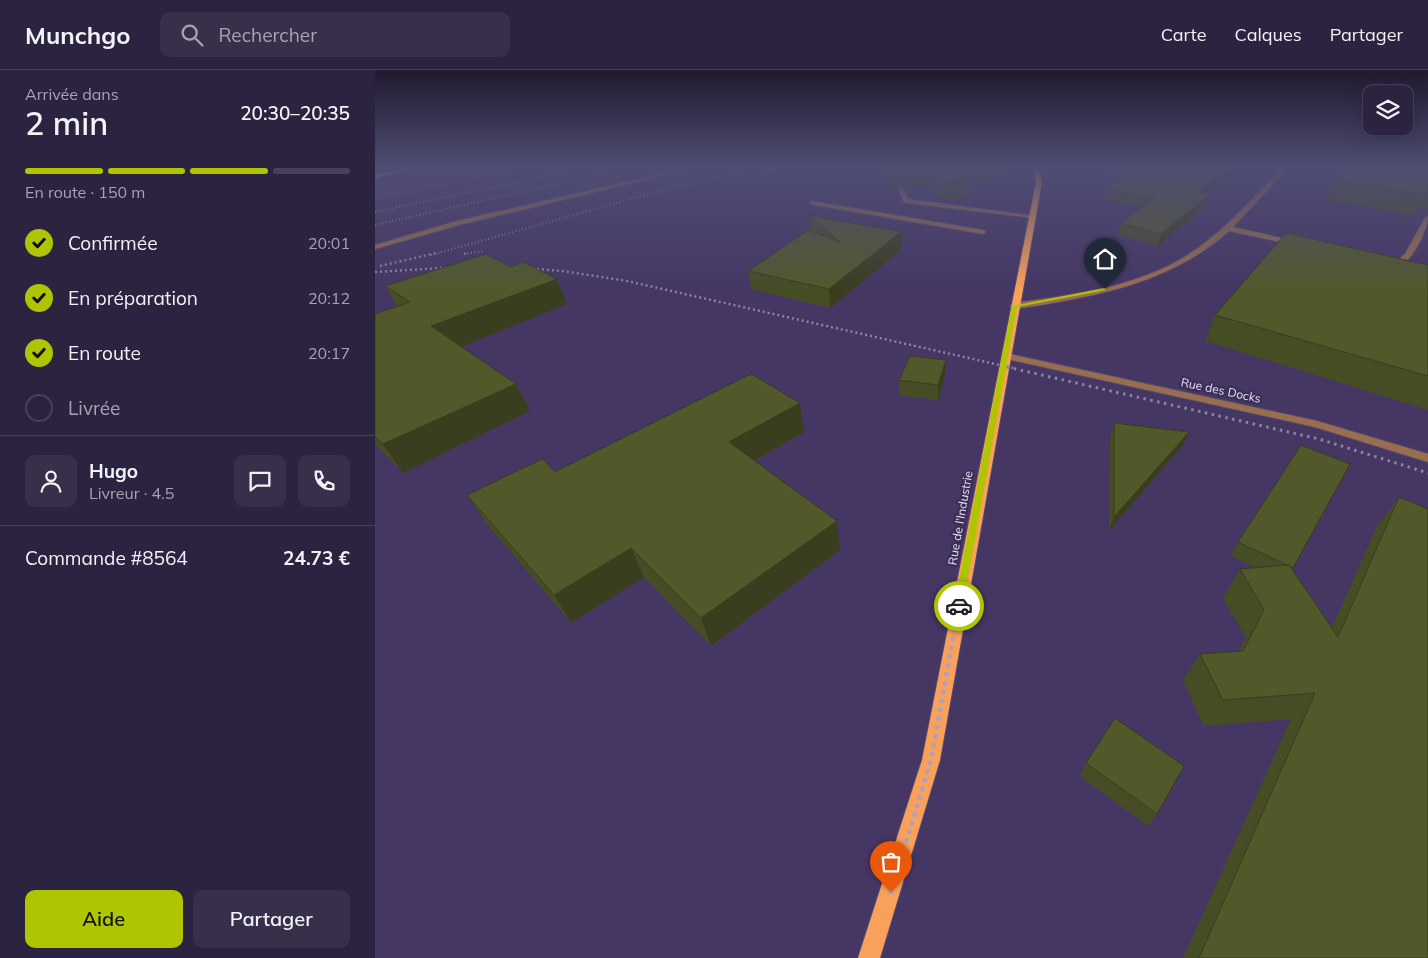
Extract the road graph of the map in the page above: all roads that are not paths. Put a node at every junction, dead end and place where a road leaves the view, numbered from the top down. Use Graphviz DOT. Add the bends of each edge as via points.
graph roads {
  1 [pos="519,208"];
  2 [pos="844,208"];
  3 [pos="970,208"];
  4 [pos="1034,208"];
  5 [pos="1246,208"];
  6 [pos="913,214"];
  7 [pos="1032,216"];
  8 [pos="1428,218"];
  9 [pos="907,219"];
  10 [pos="1227,228"];
  11 [pos="983,232"];
  12 [pos="1309,247"];
  13 [pos="375,248"];
  14 [pos="1375,262"];
  15 [pos="1015,306"];
  16 [pos="1005,356"];
  17 [pos="1428,458"];
  18 [pos="869,958"];
  1 -- 13 [label="street"];
  2 -- 9 [label="street"];
  3 -- 7 [label="street"];
  4 -- 7 [label="main road, Rue de l'Industrie"];
  5 -- 10 [label="street"];
  6 -- 9 [label="street"];
  7 -- 15 [label="main road, Rue de l'Industrie"];
  8 -- 14 [label="street" via="1408,255 1400,262"];
  9 -- 11 [label="street"];
  10 -- 12 [label="street"];
  10 -- 15 [label="street" via="1190,258 1135,281 1089,294"];
  15 -- 16 [label="main road, Rue de l'Industrie"];
  16 -- 17 [label="street, Rue des Docks" via="1317,424"];
  16 -- 18 [label="main road, Rue de l'Industrie" via="931,760"];
}
